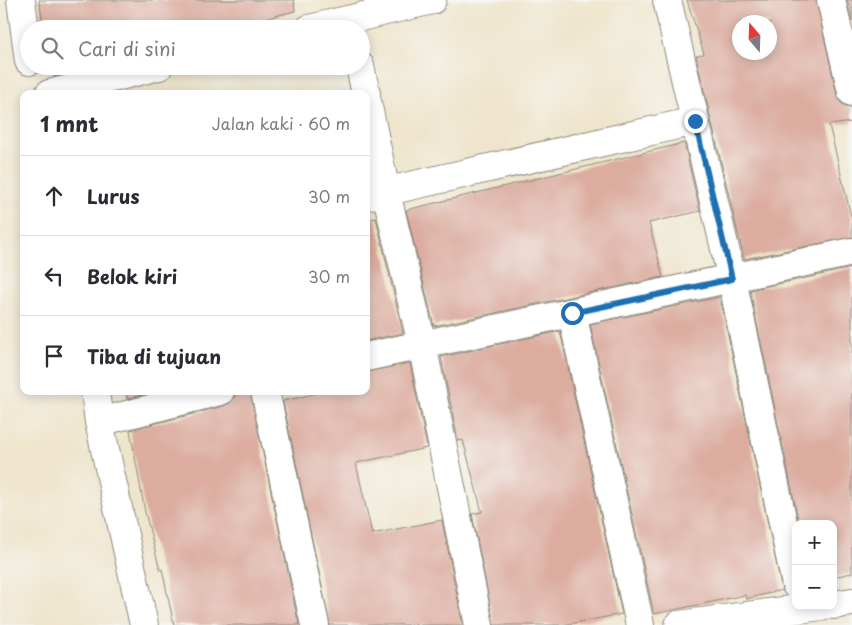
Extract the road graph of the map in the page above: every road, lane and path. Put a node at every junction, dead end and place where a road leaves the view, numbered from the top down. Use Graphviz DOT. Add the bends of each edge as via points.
graph roads {
  1 [pos="21,0"];
  2 [pos="432,0"];
  3 [pos="667,0"];
  4 [pos="831,0"];
  5 [pos="349,16"];
  6 [pos="24,20"];
  7 [pos="337,20"];
  8 [pos="30,75"];
  9 [pos="124,75"];
  10 [pos="362,75"];
  11 [pos="32,90"];
  12 [pos="65,90"];
  13 [pos="365,90"];
  14 [pos="852,92"];
  15 [pos="695,121"];
  16 [pos="370,135"];
  17 [pos="376,194"];
  18 [pos="852,252"];
  19 [pos="732,279"];
  20 [pos="572,313"];
  21 [pos="422,344"];
  22 [pos="370,356"];
  23 [pos="96,395"];
  24 [pos="204,395"];
  25 [pos="266,395"];
  26 [pos="99,422"];
  27 [pos="797,565"];
  28 [pos="852,602"];
  29 [pos="792,604"];
  30 [pos="837,604"];
  31 [pos="144,625"];
  32 [pos="315,625"];
  33 [pos="479,625"];
  34 [pos="640,625"];
  35 [pos="679,625"];
  1 -- 6 [label="street"];
  2 -- 5 [label="street"];
  3 -- 15 [label="street"];
  4 -- 14 [label="street"];
  5 -- 7 [label="street"];
  8 -- 11 [label="street"];
  9 -- 12 [label="street"];
  10 -- 13 [label="street"];
  15 -- 17 [label="street"];
  15 -- 19 [label="street"];
  16 -- 17 [label="street"];
  17 -- 21 [label="street"];
  18 -- 19 [label="street"];
  19 -- 20 [label="street"];
  19 -- 27 [label="street"];
  20 -- 21 [label="street"];
  20 -- 34 [label="street"];
  21 -- 22 [label="street"];
  21 -- 33 [label="street"];
  23 -- 26 [label="street"];
  24 -- 26 [label="street"];
  25 -- 32 [label="street"];
  26 -- 31 [label="street"];
  28 -- 30 [label="street"];
  29 -- 35 [label="street"];
}
